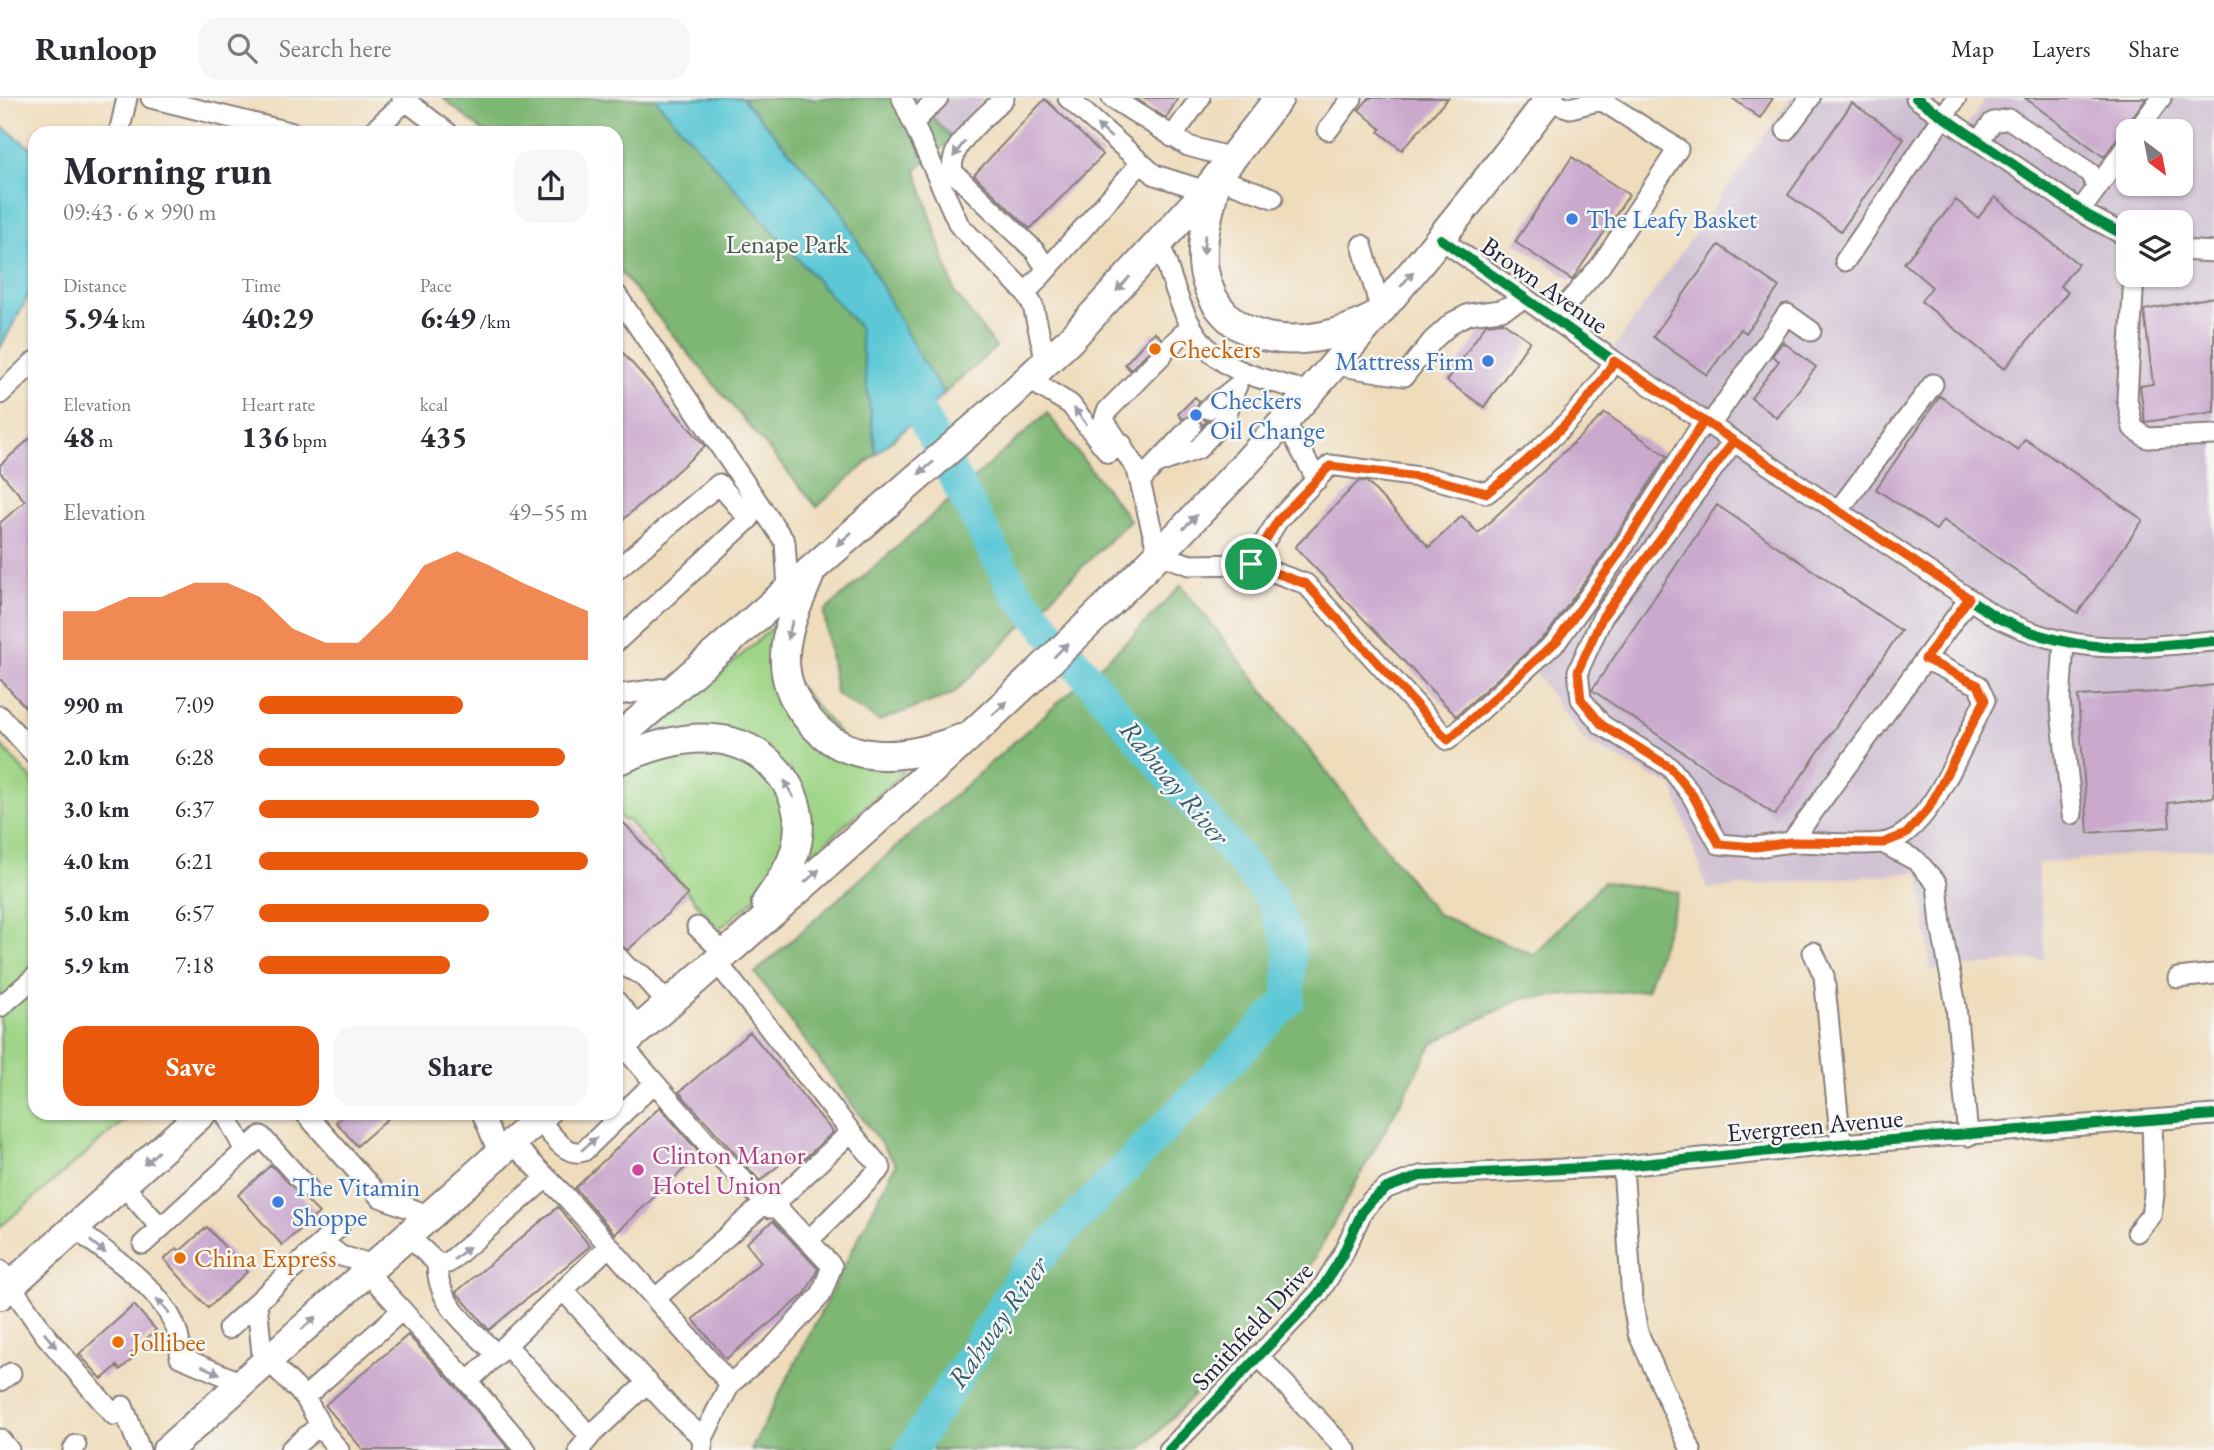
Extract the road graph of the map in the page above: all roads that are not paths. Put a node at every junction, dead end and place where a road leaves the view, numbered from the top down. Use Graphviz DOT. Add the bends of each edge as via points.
graph roads {
  1 [pos="127,98"];
  2 [pos="151,98"];
  3 [pos="902,98"];
  4 [pos="938,98"];
  5 [pos="1004,98"];
  6 [pos="1068,98"];
  7 [pos="1112,98"];
  8 [pos="1200,98"];
  9 [pos="1279,98"];
  10 [pos="1352,98"];
  11 [pos="1810,98"];
  12 [pos="1916,98"];
  13 [pos="1956,98"];
  14 [pos="2161,98"];
  15 [pos="1549,99"];
  16 [pos="1601,99"];
  17 [pos="404,100"];
  18 [pos="1944,117"];
  19 [pos="2146,119"];
  20 [pos="913,122"];
  21 [pos="121,126"];
  22 [pos="265,126"];
  23 [pos="378,126"];
  24 [pos="438,126"];
  25 [pos="1786,130"];
  26 [pos="1328,131"];
  27 [pos="1172,137"];
  28 [pos="1978,141"];
  29 [pos="2116,161"];
  30 [pos="1140,164"];
  31 [pos="1218,176"];
  32 [pos="2097,188"];
  33 [pos="1273,198"];
  34 [pos="2080,211"];
  35 [pos="2116,230"];
  36 [pos="1441,239"];
  37 [pos="1160,243"];
  38 [pos="1362,245"];
  39 [pos="2193,251"];
  40 [pos="2214,252"];
  41 [pos="1845,261"];
  42 [pos="1047,269"];
  43 [pos="2133,287"];
  44 [pos="1525,299"];
  45 [pos="1030,300"];
  46 [pos="623,304"];
  47 [pos="1378,314"];
  48 [pos="1554,319"];
  49 [pos="1190,327"];
  50 [pos="1811,331"];
  51 [pos="1614,361"];
  52 [pos="1335,365"];
  53 [pos="28,368"];
  54 [pos="1037,370"];
  55 [pos="1242,380"];
  56 [pos="1933,384"];
  57 [pos="1310,392"];
  58 [pos="0,394"];
  59 [pos="1208,409"];
  60 [pos="1285,421"];
  61 [pos="1707,423"];
  62 [pos="1191,427"];
  63 [pos="2214,435"];
  64 [pos="1734,441"];
  65 [pos="1122,444"];
  66 [pos="1156,464"];
  67 [pos="1141,480"];
  68 [pos="1317,480"];
  69 [pos="1838,511"];
  70 [pos="1158,554"];
  71 [pos="623,564"];
  72 [pos="1251,564"];
  73 [pos="813,566"];
  74 [pos="788,587"];
  75 [pos="1969,598"];
  76 [pos="623,636"];
  77 [pos="2214,642"];
  78 [pos="2064,643"];
  79 [pos="1925,659"];
  80 [pos="674,687"];
  81 [pos="623,694"];
  82 [pos="0,716"];
  83 [pos="623,734"];
  84 [pos="973,734"];
  85 [pos="28,747"];
  86 [pos="623,759"];
  87 [pos="2072,814"];
  88 [pos="1791,842"];
  89 [pos="1883,843"];
  90 [pos="697,926"];
  91 [pos="728,951"];
  92 [pos="1813,952"];
  93 [pos="623,963"];
  94 [pos="2214,974"];
  95 [pos="2178,978"];
  96 [pos="28,983"];
  97 [pos="668,1004"];
  98 [pos="0,1007"];
  99 [pos="626,1042"];
  100 [pos="654,1083"];
  101 [pos="623,1113"];
  102 [pos="2214,1115"];
  103 [pos="194,1120"];
  104 [pos="229,1120"];
  105 [pos="311,1120"];
  106 [pos="487,1120"];
  107 [pos="538,1120"];
  108 [pos="545,1120"];
  109 [pos="616,1120"];
  110 [pos="2152,1120"];
  111 [pos="851,1132"];
  112 [pos="1968,1136"];
  113 [pos="1842,1144"];
  114 [pos="506,1148"];
  115 [pos="245,1151"];
  116 [pos="1623,1166"];
  117 [pos="1420,1175"];
  118 [pos="545,1179"];
  119 [pos="122,1184"];
  120 [pos="308,1188"];
  121 [pos="769,1203"];
  122 [pos="430,1216"];
  123 [pos="339,1227"];
  124 [pos="74,1228"];
  125 [pos="161,1228"];
  126 [pos="2137,1232"];
  127 [pos="408,1236"];
  128 [pos="808,1241"];
  129 [pos="323,1242"];
  130 [pos="143,1244"];
  131 [pos="609,1246"];
  132 [pos="437,1263"];
  133 [pos="371,1268"];
  134 [pos="4,1283"];
  135 [pos="564,1291"];
  136 [pos="656,1298"];
  137 [pos="257,1303"];
  138 [pos="401,1311"];
  139 [pos="228,1329"];
  140 [pos="502,1351"];
  141 [pos="1258,1355"];
  142 [pos="265,1362"];
  143 [pos="468,1382"];
  144 [pos="648,1382"];
  145 [pos="242,1383"];
  146 [pos="730,1384"];
  147 [pos="304,1397"];
  148 [pos="320,1425"];
  149 [pos="593,1433"];
  150 [pos="0,1439"];
  151 [pos="703,1444"];
  152 [pos="298,1448"];
  153 [pos="9,1450"];
  154 [pos="139,1450"];
  155 [pos="166,1450"];
  156 [pos="339,1450"];
  157 [pos="526,1450"];
  158 [pos="579,1450"];
  159 [pos="1169,1450"];
  160 [pos="1346,1450"];
  161 [pos="1691,1450"];
  1 -- 21 [label="street"];
  2 -- 22 [label="street"];
  3 -- 20 [label="street"];
  4 -- 20 [label="street"];
  5 -- 42 [label="street, one-way" via="956,150 950,161 953,173 1035,251"];
  30 -- 6 [label="street, one-way"];
  7 -- 27 [label="street"];
  8 -- 27 [label="street"];
  9 -- 31 [label="highway"];
  10 -- 26 [label="street"];
  11 -- 25 [label="street"];
  12 -- 18 [label="street"];
  13 -- 18 [label="street"];
  14 -- 19 [label="street"];
  15 -- 16 [label="street" via="1570,108"];
  15 -- 36 [label="highway"];
  16 -- 48 [label="street" via="1678,149 1601,265"];
  17 -- 23 [label="street"];
  17 -- 24 [label="street"];
  18 -- 28 [label="street"];
  18 -- 41 [label="street"];
  20 -- 45 [label="street" via="959,225"];
  27 -- 31 [label="street" via="1196,149"];
  28 -- 32 [label="street" via="1993,122 2009,119 2090,173"];
  28 -- 34 [label="street"];
  29 -- 32 [label="street"];
  30 -- 31 [label="street" via="1163,179"];
  30 -- 42 [label="street"];
  31 -- 33 [label="street"];
  31 -- 37 [label="highway"];
  31 -- 47 [label="highway, one-way" via="1205,235 1204,271 1218,303 1235,320 1268,339 1294,341 1341,332"];
  32 -- 34 [label="street"];
  34 -- 35 [label="street"];
  36 -- 44 [label="street, Brown Avenue"];
  47 -- 36 [label="highway, one-way"];
  37 -- 49 [label="street"];
  37 -- 54 [label="highway, one-way"];
  38 -- 47 [label="street"];
  39 -- 40 [label="street"];
  42 -- 45 [label="street"];
  43 -- 63 [label="street" via="2127,398 2133,428 2147,438"];
  44 -- 48 [label="street, Brown Avenue"];
  44 -- 52 [label="street" via="1453,322 1404,376"];
  45 -- 54 [label="street"];
  46 -- 74 [label="street" via="785,542"];
  47 -- 52 [label="highway"];
  48 -- 51 [label="street, Brown Avenue"];
  49 -- 55 [label="street"];
  49 -- 65 [label="street" via="1104,416"];
  50 -- 61 [label="street" via="1787,314"];
  51 -- 61 [label="street, Brown Avenue"];
  51 -- 68 [label="street" via="1603,381 1527,463 1487,493 1434,479 1330,466"];
  52 -- 57 [label="highway"];
  53 -- 58 [label="street"];
  65 -- 54 [label="street, one-way" via="1109,453"];
  54 -- 73 [label="highway, one-way"];
  55 -- 57 [label="street"];
  55 -- 59 [label="street"];
  55 -- 66 [label="street" via="1225,419 1198,449"];
  56 -- 69 [label="street"];
  57 -- 60 [label="highway"];
  60 -- 68 [label="street"];
  70 -- 60 [label="highway, one-way"];
  61 -- 64 [label="street, Brown Avenue"];
  61 -- 72 [label="street" via="1557,641 1448,740 1306,584"];
  62 -- 66 [label="street"];
  64 -- 69 [label="street, Brown Avenue"];
  64 -- 88 [label="street" via="1603,616 1578,671 1581,699 1602,725 1670,767 1692,794 1719,844 1756,847"];
  65 -- 67 [label="street"];
  66 -- 67 [label="street"];
  67 -- 70 [label="street"];
  68 -- 72 [label="street" via="1278,520"];
  69 -- 75 [label="street, Brown Avenue"];
  70 -- 72 [label="street" via="1190,565"];
  84 -- 70 [label="highway, one-way"];
  71 -- 76 [label="street" via="719,484 749,519"];
  73 -- 74 [label="highway"];
  73 -- 84 [label="highway, one-way" via="788,633 785,658 792,692 816,728 843,749 877,756 923,751"];
  74 -- 80 [label="highway"];
  75 -- 78 [label="street, Brown Avenue" via="2018,628"];
  75 -- 79 [label="street"];
  77 -- 78 [label="street, Brown Avenue" via="2112,649"];
  78 -- 87 [label="street" via="2060,701"];
  79 -- 88 [label="street"];
  79 -- 89 [label="street" via="1978,685 1985,700 1929,808 1906,834"];
  80 -- 81 [label="street"];
  80 -- 83 [label="highway"];
  82 -- 85 [label="street"];
  91 -- 84 [label="highway, one-way"];
  91 -- 86 [label="highway, one-way" via="782,881 796,846 797,812 785,780 755,751 713,739 670,743"];
  88 -- 89 [label="street"];
  89 -- 112 [label="street" via="1917,862 1937,884 1956,1006"];
  90 -- 91 [label="street"];
  91 -- 97 [label="highway"];
  91 -- 111 [label="street"];
  92 -- 113 [label="street" via="1824,976"];
  93 -- 97 [label="street" via="642,975"];
  94 -- 95 [label="street"];
  96 -- 98 [label="street"];
  97 -- 99 [label="highway"];
  99 -- 100 [label="street"];
  101 -- 100 [label="street, one-way"];
  100 -- 121 [label="street"];
  102 -- 110 [label="street, Evergreen Avenue"];
  103 -- 119 [label="highway, one-way"];
  104 -- 115 [label="street"];
  105 -- 122 [label="street" via="380,1196"];
  106 -- 114 [label="street"];
  107 -- 114 [label="highway"];
  108 -- 109 [label="street, one-way" via="569,1152 576,1154"];
  110 -- 112 [label="street, Evergreen Avenue"];
  110 -- 126 [label="street" via="2154,1195 2151,1215"];
  111 -- 121 [label="street"];
  111 -- 128 [label="street" via="881,1168"];
  112 -- 113 [label="street, Evergreen Avenue"];
  113 -- 116 [label="street, Evergreen Avenue"];
  114 -- 118 [label="street"];
  114 -- 122 [label="highway"];
  115 -- 120 [label="street" via="261,1136"];
  115 -- 125 [label="street"];
  116 -- 117 [label="street, Evergreen Avenue"];
  116 -- 161 [label="street" via="1638,1333"];
  117 -- 141 [label="street, Smithfield Drive" via="1373,1199 1319,1293"];
  118 -- 131 [label="street"];
  132 -- 118 [label="street, one-way" via="448,1263 462,1253"];
  119 -- 124 [label="highway"];
  119 -- 125 [label="street"];
  121 -- 128 [label="street"];
  121 -- 136 [label="street"];
  122 -- 127 [label="highway"];
  123 -- 129 [label="street"];
  124 -- 134 [label="highway"];
  124 -- 145 [label="street, one-way" via="146,1287 174,1320 180,1357"];
  125 -- 130 [label="street"];
  127 -- 132 [label="street"];
  127 -- 133 [label="highway"];
  128 -- 146 [label="street" via="832,1266 821,1295 773,1347"];
  129 -- 133 [label="street" via="341,1256"];
  129 -- 137 [label="street"];
  131 -- 135 [label="street"];
  131 -- 136 [label="street"];
  132 -- 140 [label="street" via="437,1284 446,1301"];
  133 -- 138 [label="street"];
  142 -- 133 [label="highway, one-way"];
  134 -- 154 [label="street, one-way" via="46,1336 119,1411"];
  135 -- 140 [label="street"];
  135 -- 144 [label="street"];
  136 -- 146 [label="street"];
  137 -- 139 [label="street"];
  137 -- 142 [label="street"];
  138 -- 143 [label="street"];
  138 -- 147 [label="street"];
  140 -- 143 [label="street"];
  140 -- 149 [label="street" via="590,1436"];
  141 -- 159 [label="street, Smithfield Drive"];
  141 -- 160 [label="street"];
  142 -- 145 [label="highway"];
  142 -- 147 [label="street"];
  143 -- 157 [label="street"];
  144 -- 149 [label="street"];
  144 -- 151 [label="street"];
  145 -- 155 [label="highway"];
  146 -- 151 [label="street"];
  147 -- 148 [label="street"];
  148 -- 152 [label="street"];
  148 -- 156 [label="street"];
  149 -- 158 [label="street"];
  150 -- 153 [label="street"];
}
